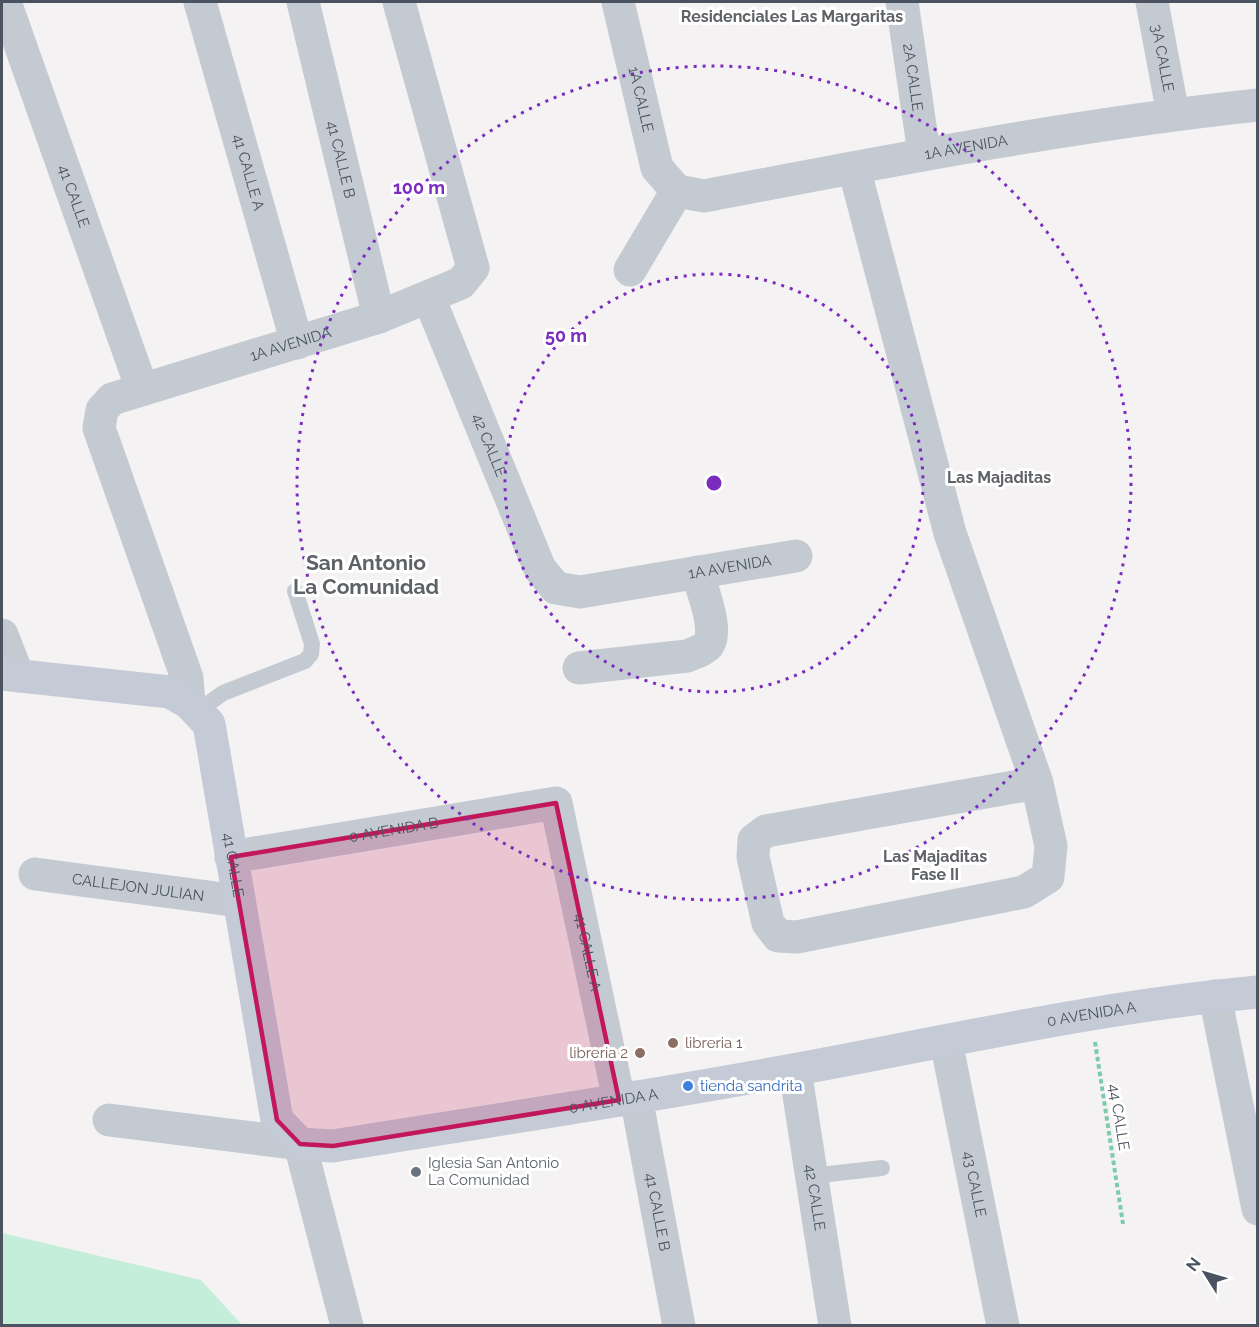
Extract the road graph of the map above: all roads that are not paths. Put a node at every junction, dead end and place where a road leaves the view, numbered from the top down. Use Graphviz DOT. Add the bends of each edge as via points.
graph roads {
  1 [pos="5,2"];
  2 [pos="200,2"];
  3 [pos="303,2"];
  4 [pos="399,2"];
  5 [pos="618,2"];
  6 [pos="902,2"];
  7 [pos="1152,2"];
  8 [pos="1257,105"];
  9 [pos="1173,114"];
  10 [pos="924,153"];
  11 [pos="854,168"];
  12 [pos="677,191"];
  13 [pos="630,270"];
  14 [pos="429,298"];
  15 [pos="379,317"];
  16 [pos="297,343"];
  17 [pos="142,389"];
  18 [pos="102,410"];
  19 [pos="796,556"];
  20 [pos="697,572"];
  21 [pos="556,588"];
  22 [pos="295,591"];
  23 [pos="2,635"];
  24 [pos="579,668"];
  25 [pos="10,675"];
  26 [pos="194,707"];
  27 [pos="1037,783"];
  28 [pos="556,803"];
  29 [pos="231,856"];
  30 [pos="35,874"];
  31 [pos="239,901"];
  32 [pos="1257,992"];
  33 [pos="1215,996"];
  34 [pos="946,1041"];
  35 [pos="795,1070"];
  36 [pos="627,1098"];
  37 [pos="109,1120"];
  38 [pos="300,1144"];
  39 [pos="882,1168"];
  40 [pos="811,1176"];
  41 [pos="1257,1209"];
  42 [pos="347,1326"];
  43 [pos="678,1326"];
  44 [pos="835,1326"];
  45 [pos="1003,1326"];
  1 -- 17 [label="street, 41 CALLE"];
  2 -- 16 [label="street, 41 CALLE A"];
  3 -- 15 [label="street, 41 CALLE B"];
  4 -- 14 [label="street, 1A AVENIDA" via="473,268 461,283"];
  5 -- 12 [label="street, 1A CALLE" via="657,168"];
  6 -- 10 [label="street, 2A CALLE"];
  7 -- 9 [label="street, 3A CALLE"];
  8 -- 9 [label="street, 1A AVENIDA"];
  9 -- 10 [label="street, 1A AVENIDA"];
  10 -- 11 [label="street, 1A AVENIDA"];
  11 -- 12 [label="street, 1A AVENIDA" via="704,196"];
  11 -- 27 [label="street" via="950,534"];
  12 -- 13 [label="street"];
  14 -- 15 [label="street, 1A AVENIDA"];
  14 -- 21 [label="street, 42 CALLE" via="540,569"];
  15 -- 16 [label="street, 1A AVENIDA"];
  16 -- 17 [label="street, 1A AVENIDA"];
  17 -- 18 [label="street, 1A AVENIDA" via="112,399"];
  18 -- 26 [label="street, 41 CALLE" via="99,428"];
  19 -- 20 [label="street, 1A AVENIDA"];
  20 -- 21 [label="street, 1A AVENIDA" via="580,592"];
  20 -- 24 [label="street" via="713,629 708,645 687,656"];
  22 -- 26 [label="lane" via="312,644 305,662"];
  23 -- 25 [label="street"];
  25 -- 26 [label="street" via="170,692"];
  26 -- 29 [label="street, 41 CALLE" via="209,724"];
  27 -- 27 [label="street" via="766,831 754,840 753,857 768,923 778,936 796,937 1024,892 1048,877 1051,846"];
  28 -- 29 [label="street, 0 AVENIDA B"];
  28 -- 36 [label="street, 41 CALLE A"];
  29 -- 31 [label="street, 41 CALLE"];
  30 -- 31 [label="street, CALLEJON JULIAN"];
  31 -- 38 [label="street, 41 CALLE" via="277,1120"];
  32 -- 33 [label="street, 0 AVENIDA A"];
  33 -- 34 [label="street, 0 AVENIDA A"];
  33 -- 41 [label="street"];
  34 -- 35 [label="street, 0 AVENIDA A"];
  34 -- 45 [label="street, 43 CALLE"];
  35 -- 36 [label="street, 0 AVENIDA A"];
  35 -- 40 [label="street, 42 CALLE"];
  36 -- 38 [label="street, 0 AVENIDA A" via="333,1146"];
  36 -- 43 [label="street, 41 CALLE B"];
  37 -- 38 [label="street, 0 AVENIDA A"];
  38 -- 42 [label="street, 41 CALLE"];
  39 -- 40 [label="lane"];
  40 -- 44 [label="street, 42 CALLE"];
}
